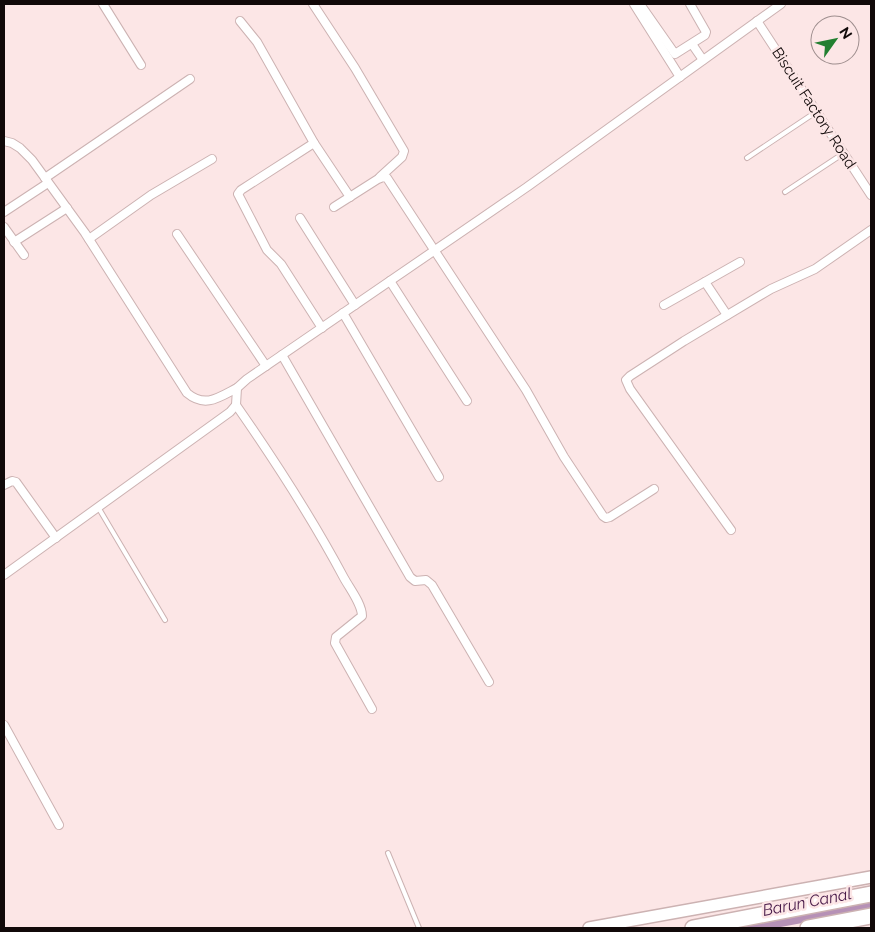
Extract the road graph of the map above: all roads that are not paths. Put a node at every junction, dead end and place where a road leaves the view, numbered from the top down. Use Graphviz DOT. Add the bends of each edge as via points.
graph roads {
  1 [pos="103,4"];
  2 [pos="313,4"];
  3 [pos="634,4"];
  4 [pos="640,4"];
  5 [pos="690,4"];
  6 [pos="781,4"];
  7 [pos="240,21"];
  8 [pos="757,21"];
  9 [pos="692,44"];
  10 [pos="704,60"];
  11 [pos="141,65"];
  12 [pos="680,77"];
  13 [pos="190,79"];
  14 [pos="816,111"];
  15 [pos="4,141"];
  16 [pos="314,143"];
  17 [pos="844,153"];
  18 [pos="747,158"];
  19 [pos="212,159"];
  20 [pos="380,177"];
  21 [pos="47,180"];
  22 [pos="785,192"];
  23 [pos="871,195"];
  24 [pos="350,197"];
  25 [pos="334,207"];
  26 [pos="67,208"];
  27 [pos="4,212"];
  28 [pos="300,218"];
  29 [pos="4,228"];
  30 [pos="871,230"];
  31 [pos="177,234"];
  32 [pos="89,239"];
  33 [pos="14,242"];
  34 [pos="435,250"];
  35 [pos="24,255"];
  36 [pos="740,262"];
  37 [pos="390,281"];
  38 [pos="705,282"];
  39 [pos="355,305"];
  40 [pos="664,305"];
  41 [pos="343,313"];
  42 [pos="727,315"];
  43 [pos="322,328"];
  44 [pos="282,355"];
  45 [pos="266,366"];
  46 [pos="237,388"];
  47 [pos="467,401"];
  48 [pos="236,405"];
  49 [pos="439,477"];
  50 [pos="4,485"];
  51 [pos="654,489"];
  52 [pos="98,507"];
  53 [pos="731,530"];
  54 [pos="56,538"];
  55 [pos="4,575"];
  56 [pos="165,620"];
  57 [pos="489,682"];
  58 [pos="372,708"];
  59 [pos="4,725"];
  60 [pos="59,825"];
  61 [pos="388,853"];
  62 [pos="871,877"];
  63 [pos="871,894"];
  64 [pos="871,916"];
  65 [pos="420,928"];
  66 [pos="589,928"];
  67 [pos="693,928"];
  68 [pos="808,928"];
  1 -- 11 [label="street"];
  2 -- 20 [label="street" via="403,148 404,155"];
  3 -- 12 [label="street"];
  4 -- 9 [label="street" via="675,54"];
  5 -- 9 [label="street" via="706,32"];
  6 -- 8 [label="street"];
  7 -- 16 [label="street" via="257,42"];
  8 -- 10 [label="street"];
  8 -- 14 [label="street, Biscuit Factory Road"];
  9 -- 10 [label="street"];
  10 -- 12 [label="street"];
  12 -- 34 [label="street"];
  13 -- 21 [label="street"];
  14 -- 17 [label="street, Biscuit Factory Road"];
  14 -- 18 [label="lane"];
  15 -- 21 [label="street" via="20,148"];
  16 -- 24 [label="street"];
  16 -- 43 [label="street" via="238,194 266,250 281,264"];
  17 -- 22 [label="lane"];
  17 -- 23 [label="street, Biscuit Factory Road"];
  19 -- 32 [label="street" via="151,195"];
  20 -- 24 [label="street"];
  20 -- 34 [label="street" via="389,181"];
  21 -- 26 [label="street"];
  21 -- 27 [label="street"];
  24 -- 25 [label="street"];
  26 -- 32 [label="street"];
  26 -- 33 [label="street"];
  28 -- 39 [label="street"];
  29 -- 33 [label="street"];
  30 -- 42 [label="street" via="815,269 771,288"];
  31 -- 45 [label="street"];
  32 -- 46 [label="street" via="187,393 205,402"];
  33 -- 35 [label="street"];
  34 -- 37 [label="street"];
  34 -- 51 [label="street" via="603,516 610,517"];
  36 -- 38 [label="street"];
  37 -- 39 [label="street"];
  37 -- 47 [label="street"];
  38 -- 40 [label="street"];
  38 -- 42 [label="street"];
  39 -- 41 [label="street"];
  41 -- 43 [label="street"];
  41 -- 49 [label="street"];
  42 -- 53 [label="street" via="626,380"];
  43 -- 44 [label="street"];
  44 -- 45 [label="street"];
  44 -- 57 [label="street" via="410,577 415,581 426,580 432,585"];
  45 -- 46 [label="street"];
  46 -- 48 [label="street"];
  48 -- 52 [label="street"];
  48 -- 58 [label="street" via="290,486 359,606 362,616 336,637 335,643"];
  50 -- 54 [label="street" via="16,482"];
  52 -- 54 [label="street"];
  52 -- 56 [label="lane"];
  54 -- 55 [label="street"];
  59 -- 60 [label="street"];
  61 -- 65 [label="lane"];
  62 -- 66 [label="main road"];
  63 -- 67 [label="highway"];
  64 -- 68 [label="highway"];
}
